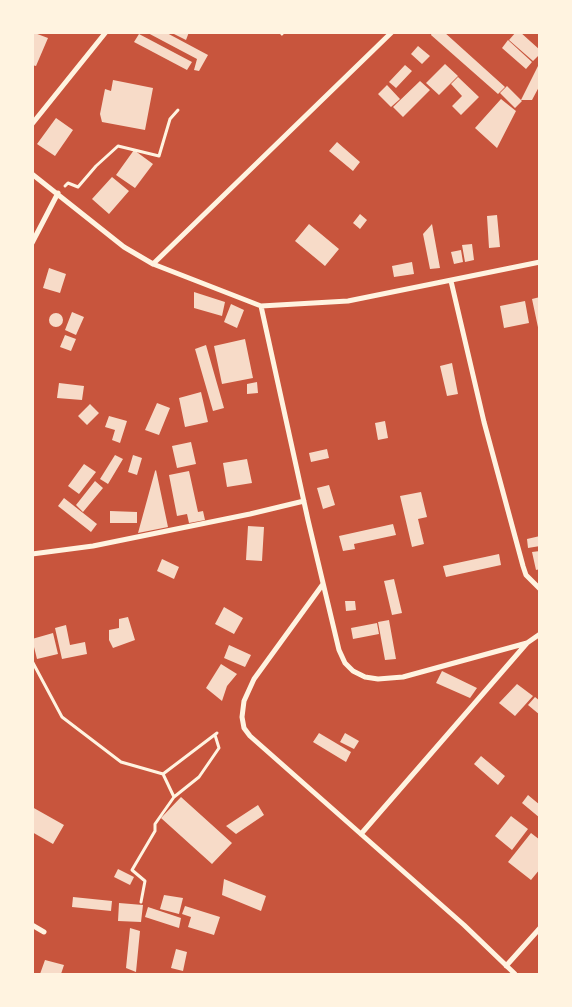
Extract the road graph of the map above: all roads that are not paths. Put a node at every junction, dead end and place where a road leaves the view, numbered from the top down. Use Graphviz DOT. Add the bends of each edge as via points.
graph roads {
  1 [pos="106,32"];
  2 [pos="392,32"];
  3 [pos="32,124"];
  4 [pos="32,174"];
  5 [pos="58,193"];
  6 [pos="32,244"];
  7 [pos="540,262"];
  8 [pos="153,264"];
  9 [pos="451,281"];
  10 [pos="261,306"];
  11 [pos="304,501"];
  12 [pos="32,554"];
  13 [pos="323,584"];
  14 [pos="540,589"];
  15 [pos="540,634"];
  16 [pos="527,643"];
  17 [pos="361,834"];
  18 [pos="32,925"];
  19 [pos="540,928"];
  20 [pos="44,932"];
  21 [pos="506,966"];
  22 [pos="515,974"];
  1 -- 3 [label="street"];
  2 -- 8 [label="street"];
  4 -- 5 [label="street"];
  5 -- 6 [label="street"];
  5 -- 8 [label="street" via="124,247"];
  7 -- 9 [label="street"];
  8 -- 10 [label="street"];
  9 -- 10 [label="street" via="348,301"];
  9 -- 14 [label="street" via="484,422 523,566 526,575"];
  10 -- 11 [label="street"];
  11 -- 12 [label="street" via="102,544"];
  11 -- 13 [label="street"];
  13 -- 16 [label="street" via="342,656 353,671 364,677 378,680 403,677"];
  13 -- 17 [label="street" via="254,679 244,701 242,717 250,736"];
  15 -- 16 [label="street"];
  16 -- 17 [label="street"];
  17 -- 21 [label="street"];
  18 -- 20 [label="street"];
  19 -- 21 [label="street"];
  21 -- 22 [label="street"];
}
